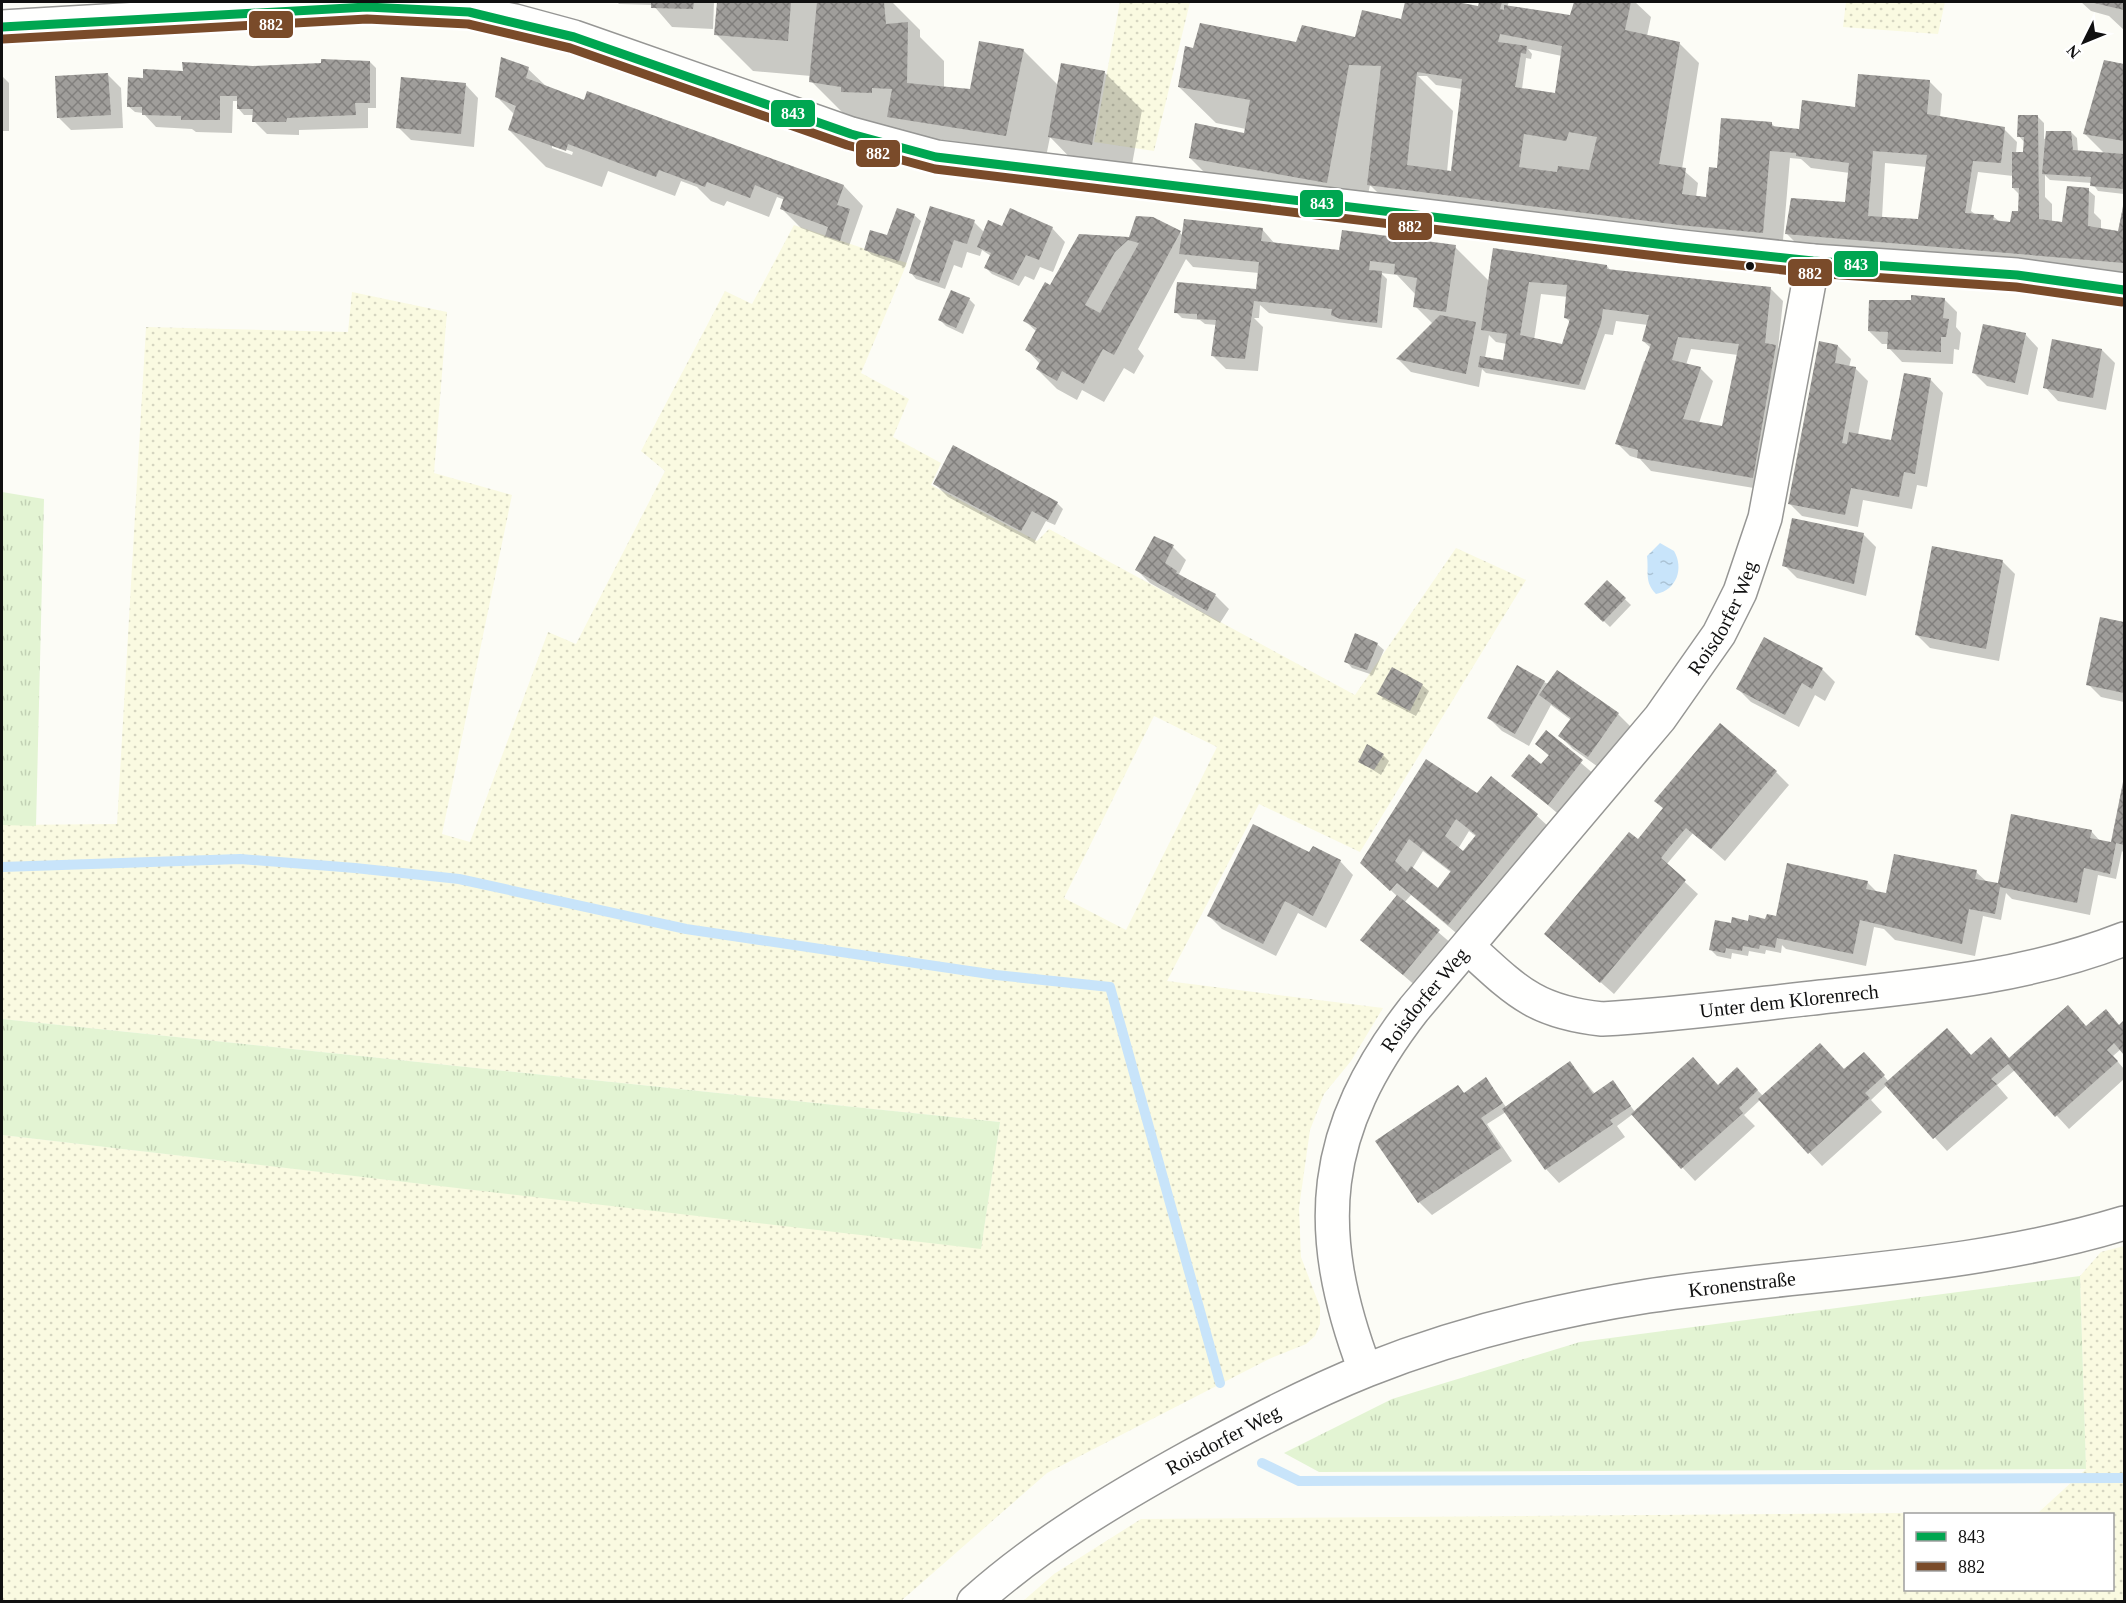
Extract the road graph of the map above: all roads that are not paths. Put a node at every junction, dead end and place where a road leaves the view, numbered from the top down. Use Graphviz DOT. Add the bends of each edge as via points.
graph roads {
  1 [pos="2,27"];
  2 [pos="1813,261"];
  3 [pos="2124,290"];
  4 [pos="2124,939"];
  5 [pos="1468,947"];
  6 [pos="2124,1223"];
  7 [pos="1365,1370"];
  8 [pos="974,1602"];
  1 -- 2 [label="street" via="356,7 469,12 574,38 851,134 936,157"];
  2 -- 3 [label="street" via="2017,275"];
  2 -- 5 [label="street, Roisdorfer Weg" via="1765,518 1732,610 1708,654 1660,718"];
  4 -- 5 [label="street, Unter dem Klorenrech" via="2055,963 2007,974 1602,1019 1570,1016 1541,1006 1519,993"];
  5 -- 7 [label="street, Roisdorfer Weg" via="1414,1009 1367,1078 1336,1163 1331,1204 1334,1256 1345,1309"];
  6 -- 7 [label="street, Kronenstraße" via="1976,1256 1689,1290 1573,1308 1480,1332"];
  7 -- 8 [label="street, Roisdorfer Weg" via="1137,1485 1048,1544"];
}
